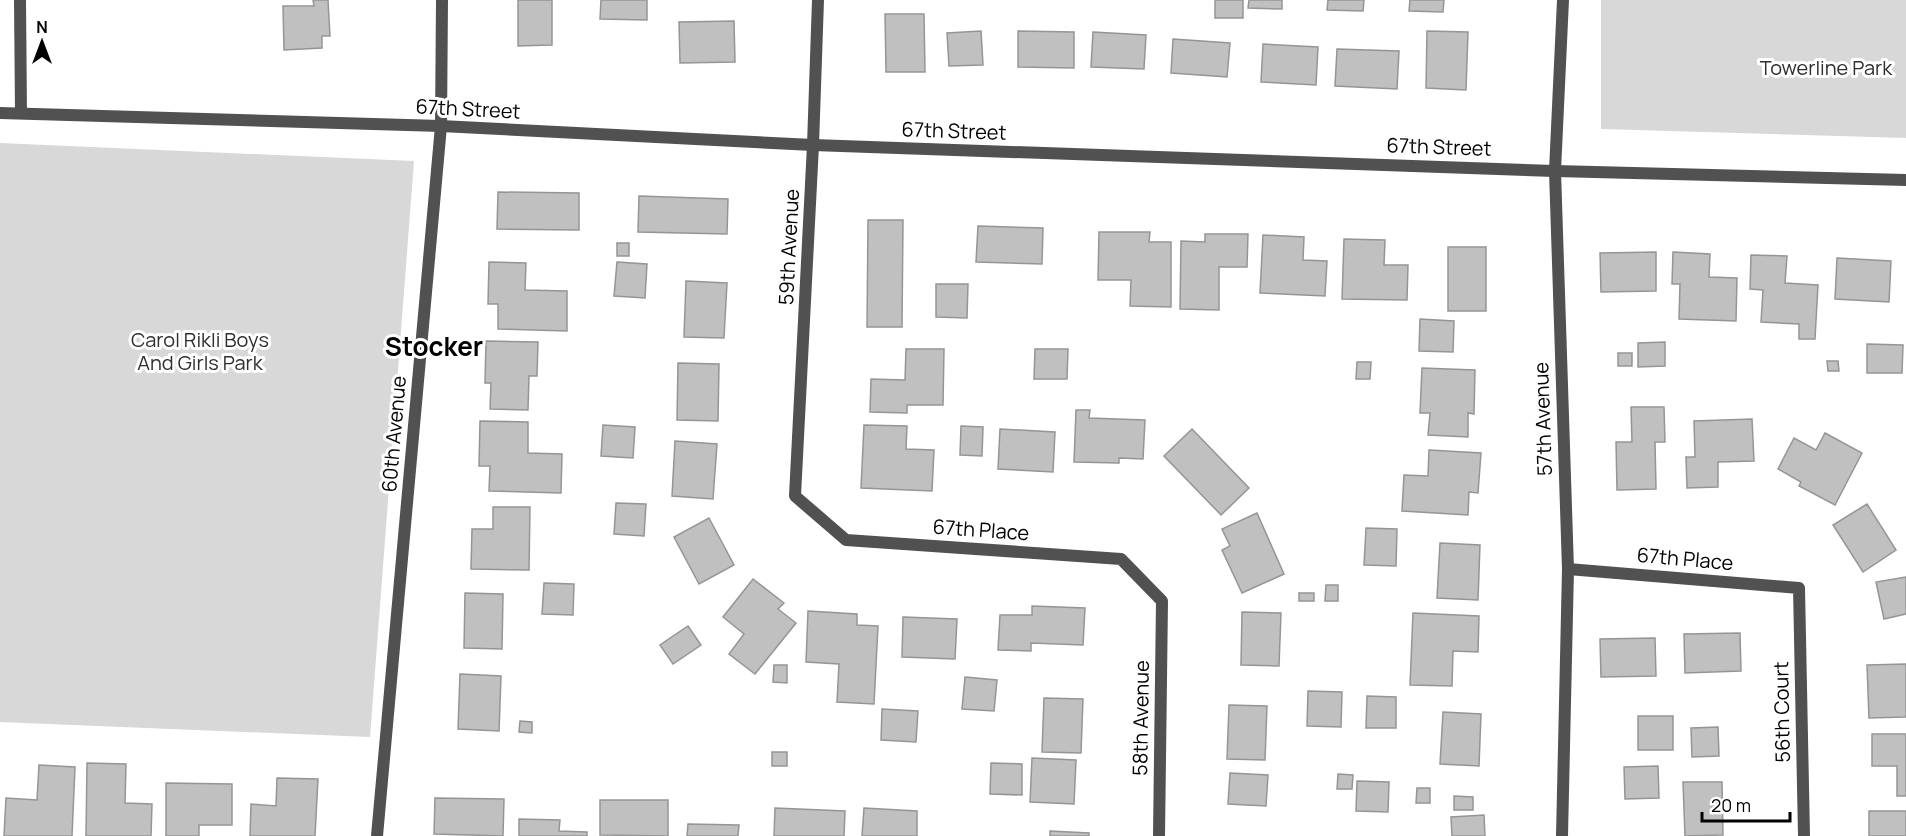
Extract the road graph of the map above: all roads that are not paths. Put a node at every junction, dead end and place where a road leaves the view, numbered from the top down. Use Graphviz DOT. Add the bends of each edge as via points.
graph roads {
  1 [pos="20,0"];
  2 [pos="442,0"];
  3 [pos="818,0"];
  4 [pos="1563,0"];
  5 [pos="0,112"];
  6 [pos="21,113"];
  7 [pos="441,126"];
  8 [pos="813,146"];
  9 [pos="1555,171"];
  10 [pos="1906,180"];
  11 [pos="795,496"];
  12 [pos="1568,569"];
  13 [pos="1799,588"];
  14 [pos="1162,601"];
  15 [pos="377,836"];
  16 [pos="1159,836"];
  17 [pos="1562,836"];
  18 [pos="1804,836"];
  1 -- 6 [label="street"];
  2 -- 7 [label="street, 60th Avenue"];
  3 -- 8 [label="street, 59th Avenue"];
  4 -- 9 [label="street, 57th Avenue"];
  5 -- 6 [label="street, 67th Street"];
  6 -- 7 [label="street, 67th Street"];
  7 -- 8 [label="street, 67th Street"];
  7 -- 15 [label="street, 60th Avenue"];
  8 -- 9 [label="street, 67th Street"];
  8 -- 11 [label="street, 59th Avenue"];
  9 -- 10 [label="street, 67th Street"];
  9 -- 12 [label="street, 57th Avenue"];
  11 -- 14 [label="street, 67th Place" via="846,540 1121,559"];
  12 -- 13 [label="street, 67th Place"];
  12 -- 17 [label="street, 57th Avenue"];
  13 -- 18 [label="street, 56th Court"];
  14 -- 16 [label="street, 58th Avenue"];
}
